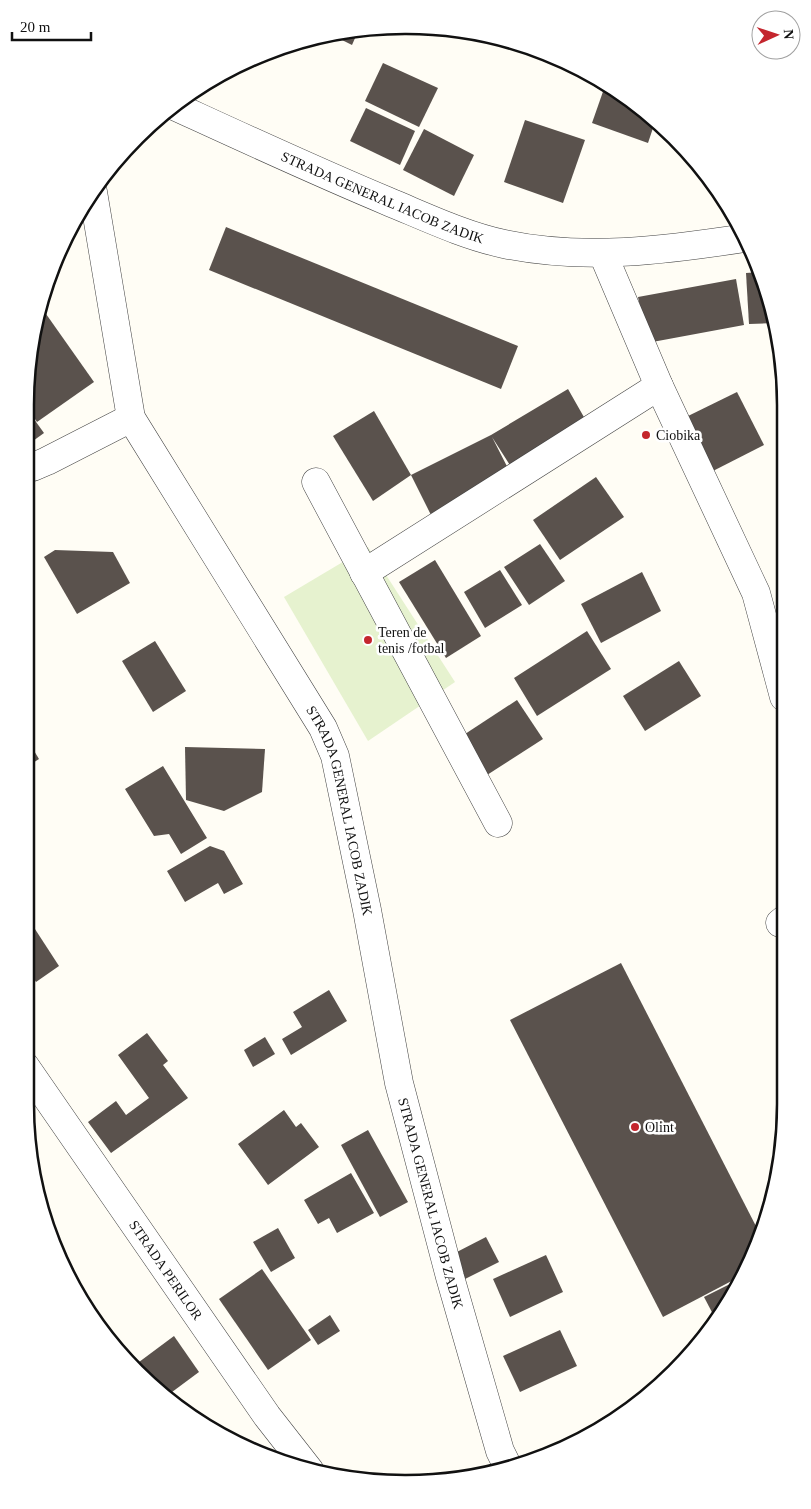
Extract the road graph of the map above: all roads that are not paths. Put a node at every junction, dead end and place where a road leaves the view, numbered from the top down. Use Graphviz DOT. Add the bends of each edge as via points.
graph roads {
  1 [pos="181,109"];
  2 [pos="95,201"];
  3 [pos="738,239"];
  4 [pos="603,254"];
  5 [pos="659,386"];
  6 [pos="131,418"];
  7 [pos="34,466"];
  8 [pos="316,482"];
  9 [pos="364,573"];
  10 [pos="777,671"];
  11 [pos="498,823"];
  12 [pos="34,1079"];
  13 [pos="302,1461"];
  14 [pos="505,1462"];
  1 -- 4 [label="street, STRADA GENERAL IACOB ZADIK" via="313,170 468,235 506,244"];
  2 -- 6 [label="street, STRADA GENERAL IACOB ZADIK"];
  3 -- 4 [label="street, STRADA GENERAL IACOB ZADIK"];
  4 -- 5 [label="street"];
  5 -- 9 [label="street"];
  5 -- 10 [label="street" via="756,593"];
  6 -- 7 [label="street"];
  6 -- 14 [label="street, STRADA GENERAL IACOB ZADIK" via="323,728 335,756 399,1083 450,1277"];
  8 -- 9 [label="street"];
  9 -- 11 [label="street"];
  12 -- 13 [label="street, STRADA PERILOR" via="267,1416"];
}
